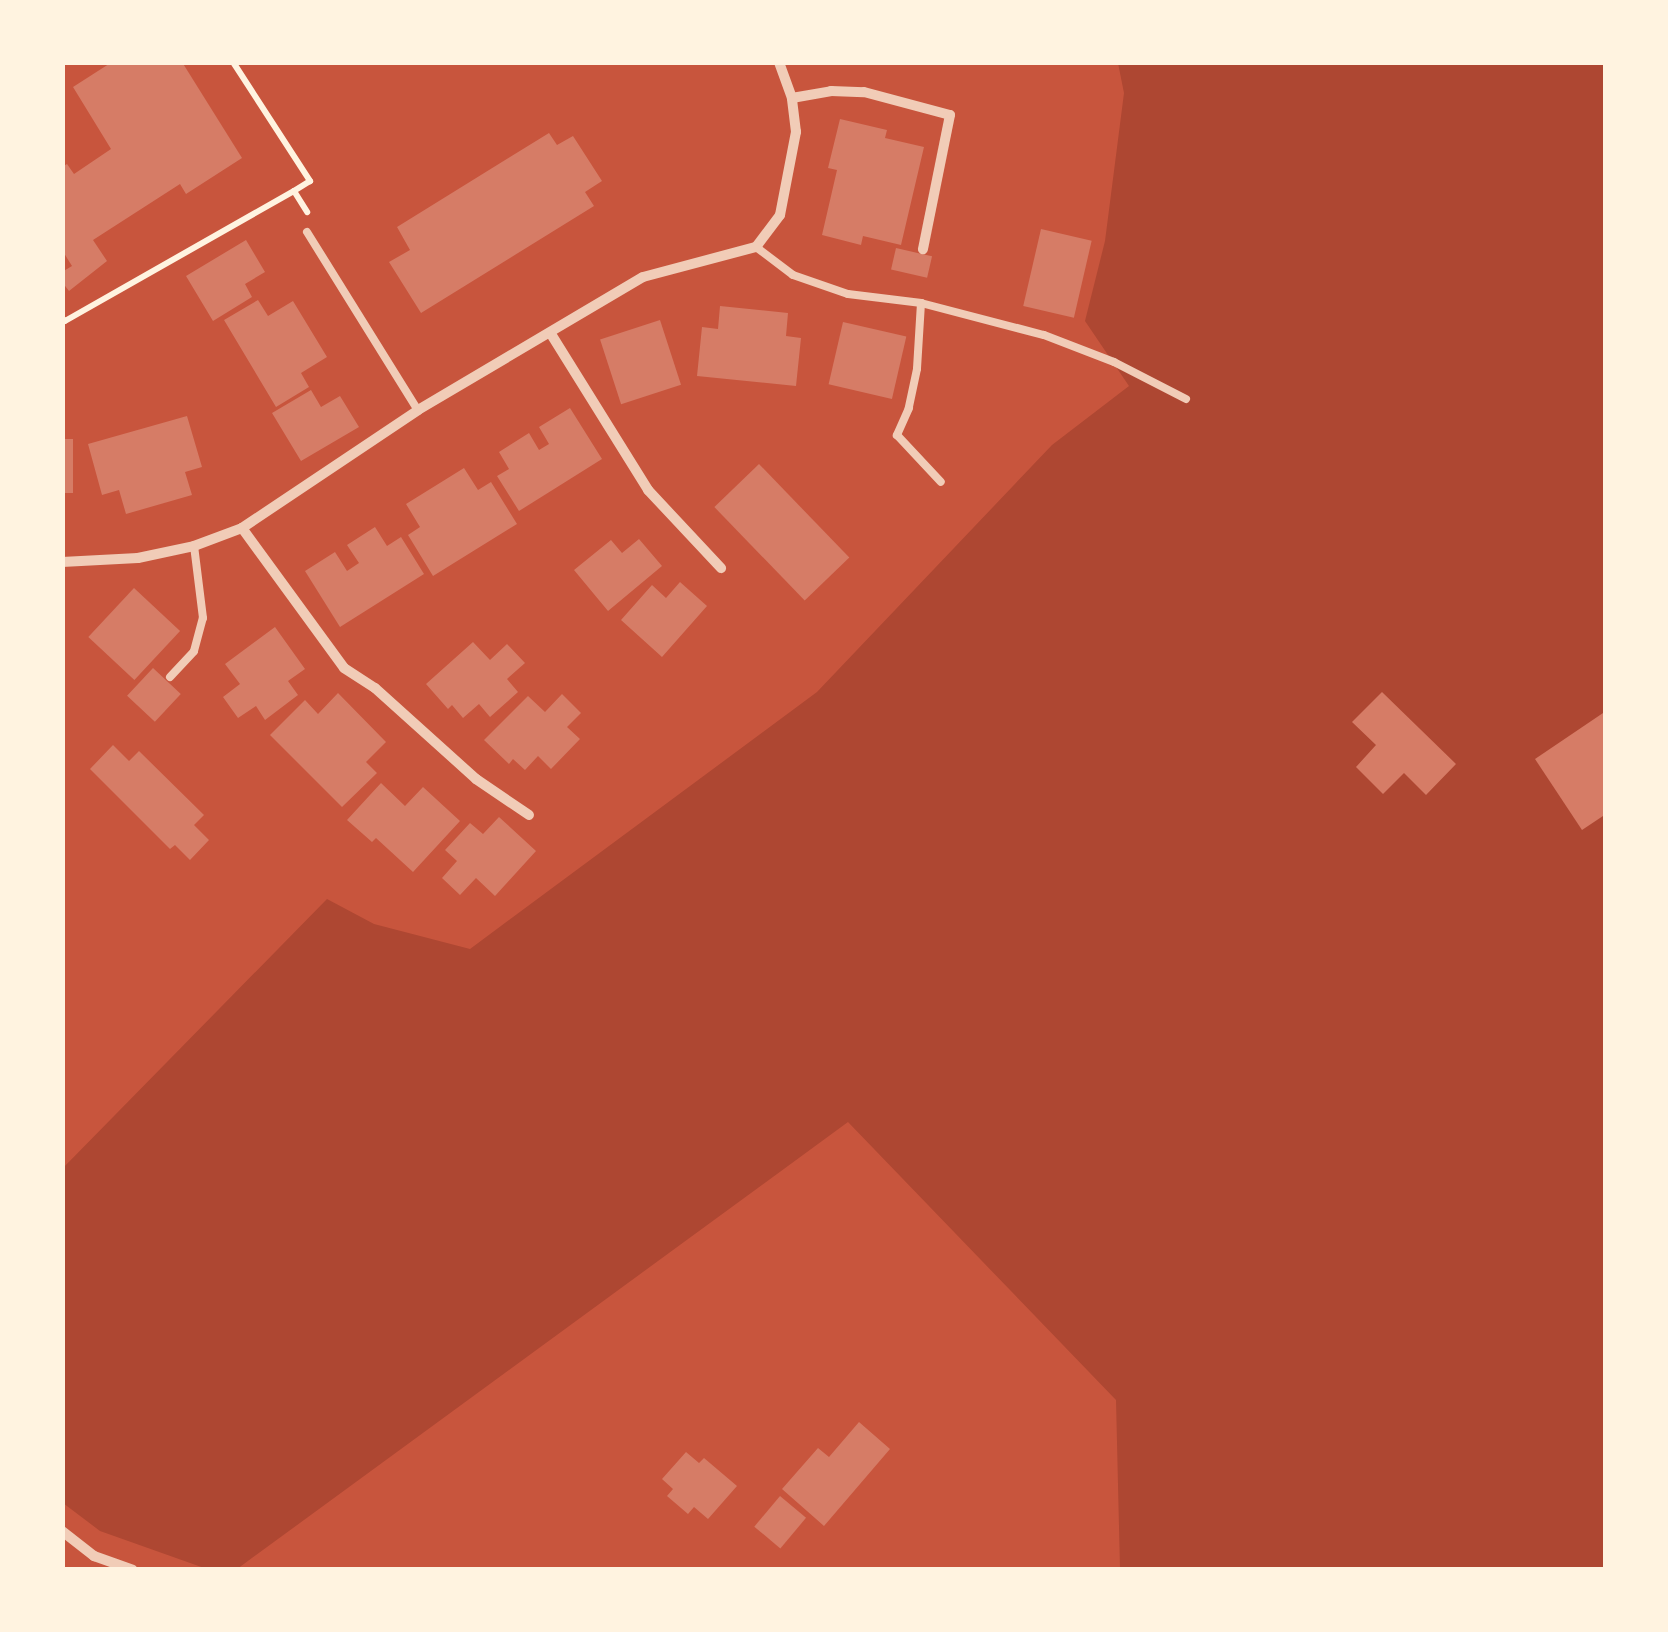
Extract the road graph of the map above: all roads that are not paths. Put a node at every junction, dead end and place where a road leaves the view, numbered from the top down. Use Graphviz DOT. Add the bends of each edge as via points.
graph roads {
  1 [pos="779,62"];
  2 [pos="792,98"];
  3 [pos="307,232"];
  4 [pos="756,247"];
  5 [pos="923,248"];
  6 [pos="921,302"];
  7 [pos="551,334"];
  8 [pos="1186,399"];
  9 [pos="418,410"];
  10 [pos="941,482"];
  11 [pos="242,528"];
  12 [pos="194,546"];
  13 [pos="62,562"];
  14 [pos="721,568"];
  15 [pos="170,677"];
  16 [pos="529,814"];
  17 [pos="62,1531"];
  18 [pos="132,1570"];
  1 -- 2 [label="street"];
  2 -- 4 [label="street" via="791,170 780,215"];
  2 -- 5 [label="street" via="864,92 950,115"];
  3 -- 9 [label="lane"];
  4 -- 6 [label="lane" via="793,275 848,294"];
  4 -- 7 [label="street" via="643,276"];
  6 -- 8 [label="lane" via="1044,335"];
  6 -- 10 [label="lane" via="917,369 898,435"];
  7 -- 9 [label="street"];
  7 -- 14 [label="street" via="648,490"];
  9 -- 11 [label="street"];
  11 -- 12 [label="street"];
  11 -- 16 [label="street" via="344,668 476,779"];
  12 -- 13 [label="street" via="100,563"];
  12 -- 15 [label="lane" via="203,618 194,651"];
  17 -- 18 [label="street" via="94,1556"];
}
